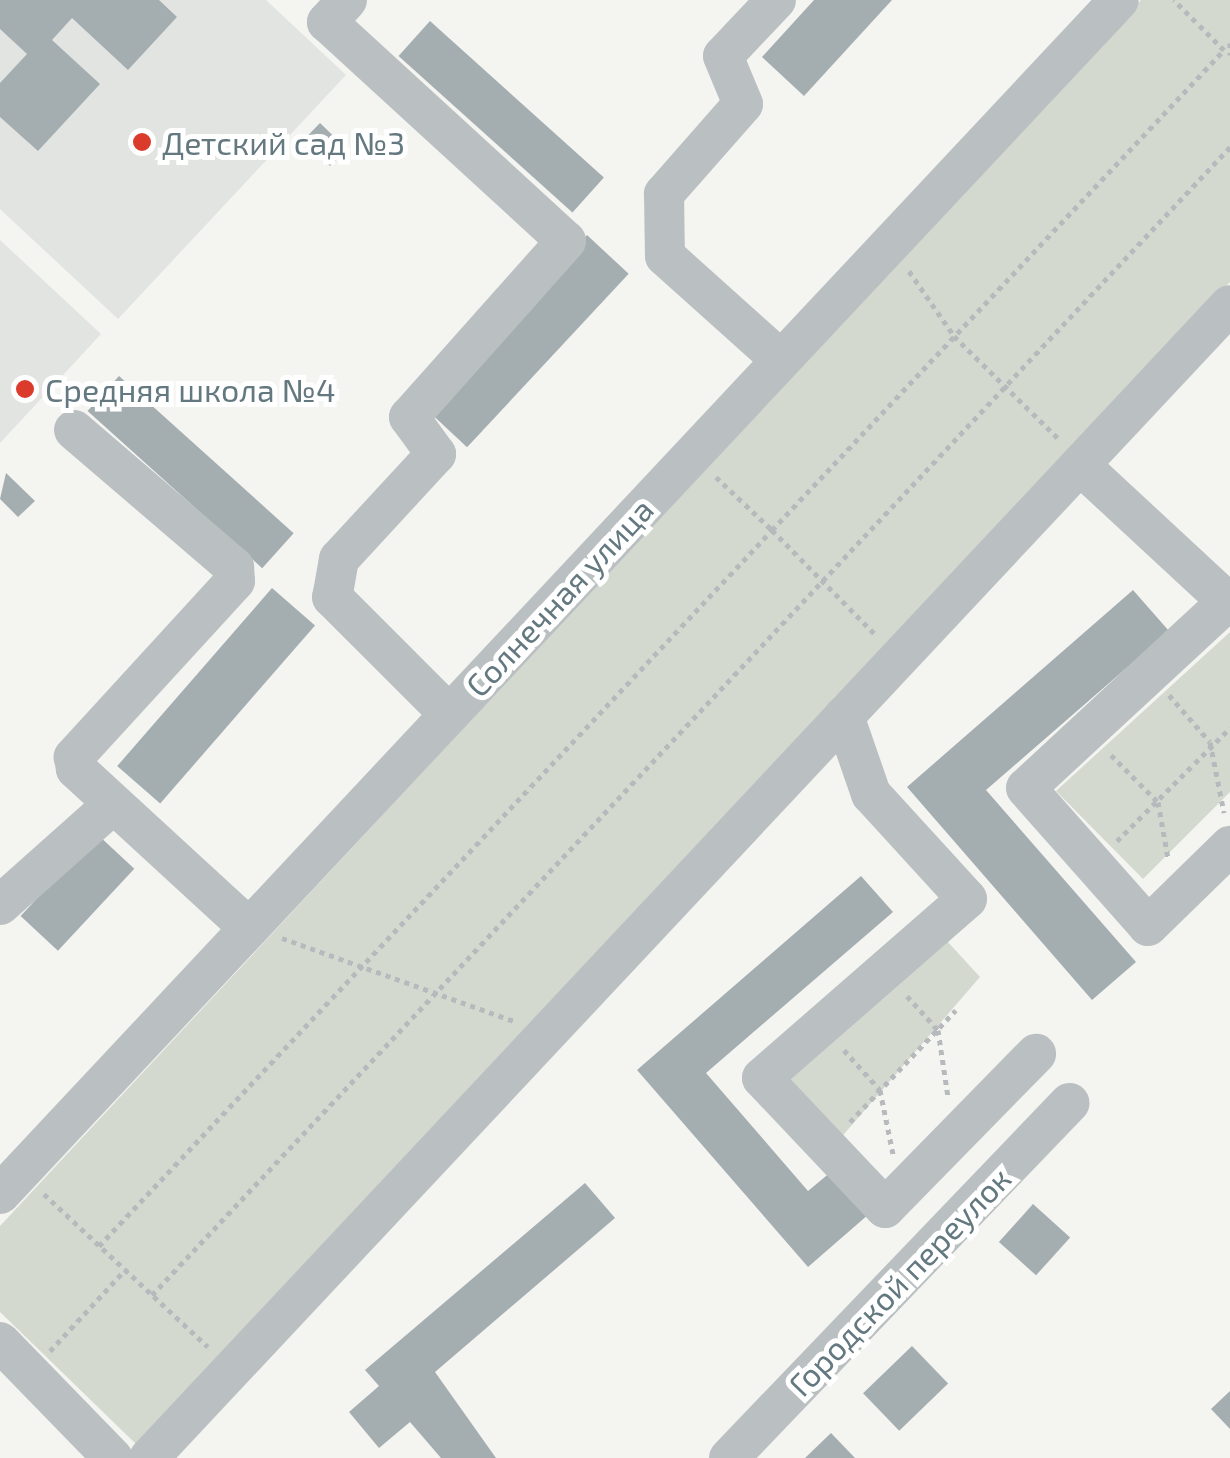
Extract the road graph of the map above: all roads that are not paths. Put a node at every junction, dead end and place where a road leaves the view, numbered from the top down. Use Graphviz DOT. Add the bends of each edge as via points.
graph roads {
  1 [pos="347,0"];
  2 [pos="776,0"];
  3 [pos="1119,0"];
  4 [pos="1230,305"];
  5 [pos="781,360"];
  6 [pos="74,430"];
  7 [pos="1080,465"];
  8 [pos="1229,603"];
  9 [pos="449,714"];
  10 [pos="844,716"];
  11 [pos="109,808"];
  12 [pos="1228,835"];
  13 [pos="0,905"];
  14 [pos="249,928"];
  15 [pos="1036,1054"];
  16 [pos="1070,1103"];
  17 [pos="10,1183"];
  18 [pos="0,1342"];
  19 [pos="112,1458"];
  20 [pos="150,1458"];
  21 [pos="729,1458"];
  1 -- 9 [label="street" via="327,22 566,241 409,416 436,454 339,558 332,597"];
  2 -- 5 [label="street" via="722,56 743,104 664,194 665,256"];
  3 -- 5 [label="street, Солнечная улица"];
  4 -- 7 [label="street"];
  5 -- 9 [label="street, Солнечная улица"];
  6 -- 11 [label="street" via="234,568 235,582 74,756"];
  7 -- 8 [label="street"];
  7 -- 10 [label="street"];
  8 -- 12 [label="street" via="1026,788 1148,926"];
  9 -- 14 [label="street, Солнечная улица"];
  10 -- 15 [label="street" via="871,794 968,899 762,1078 886,1208"];
  10 -- 20 [label="street"];
  11 -- 13 [label="street"];
  11 -- 14 [label="street"];
  14 -- 17 [label="street, Солнечная улица"];
  16 -- 21 [label="street, Городской переулок"];
  18 -- 19 [label="street"];
}
